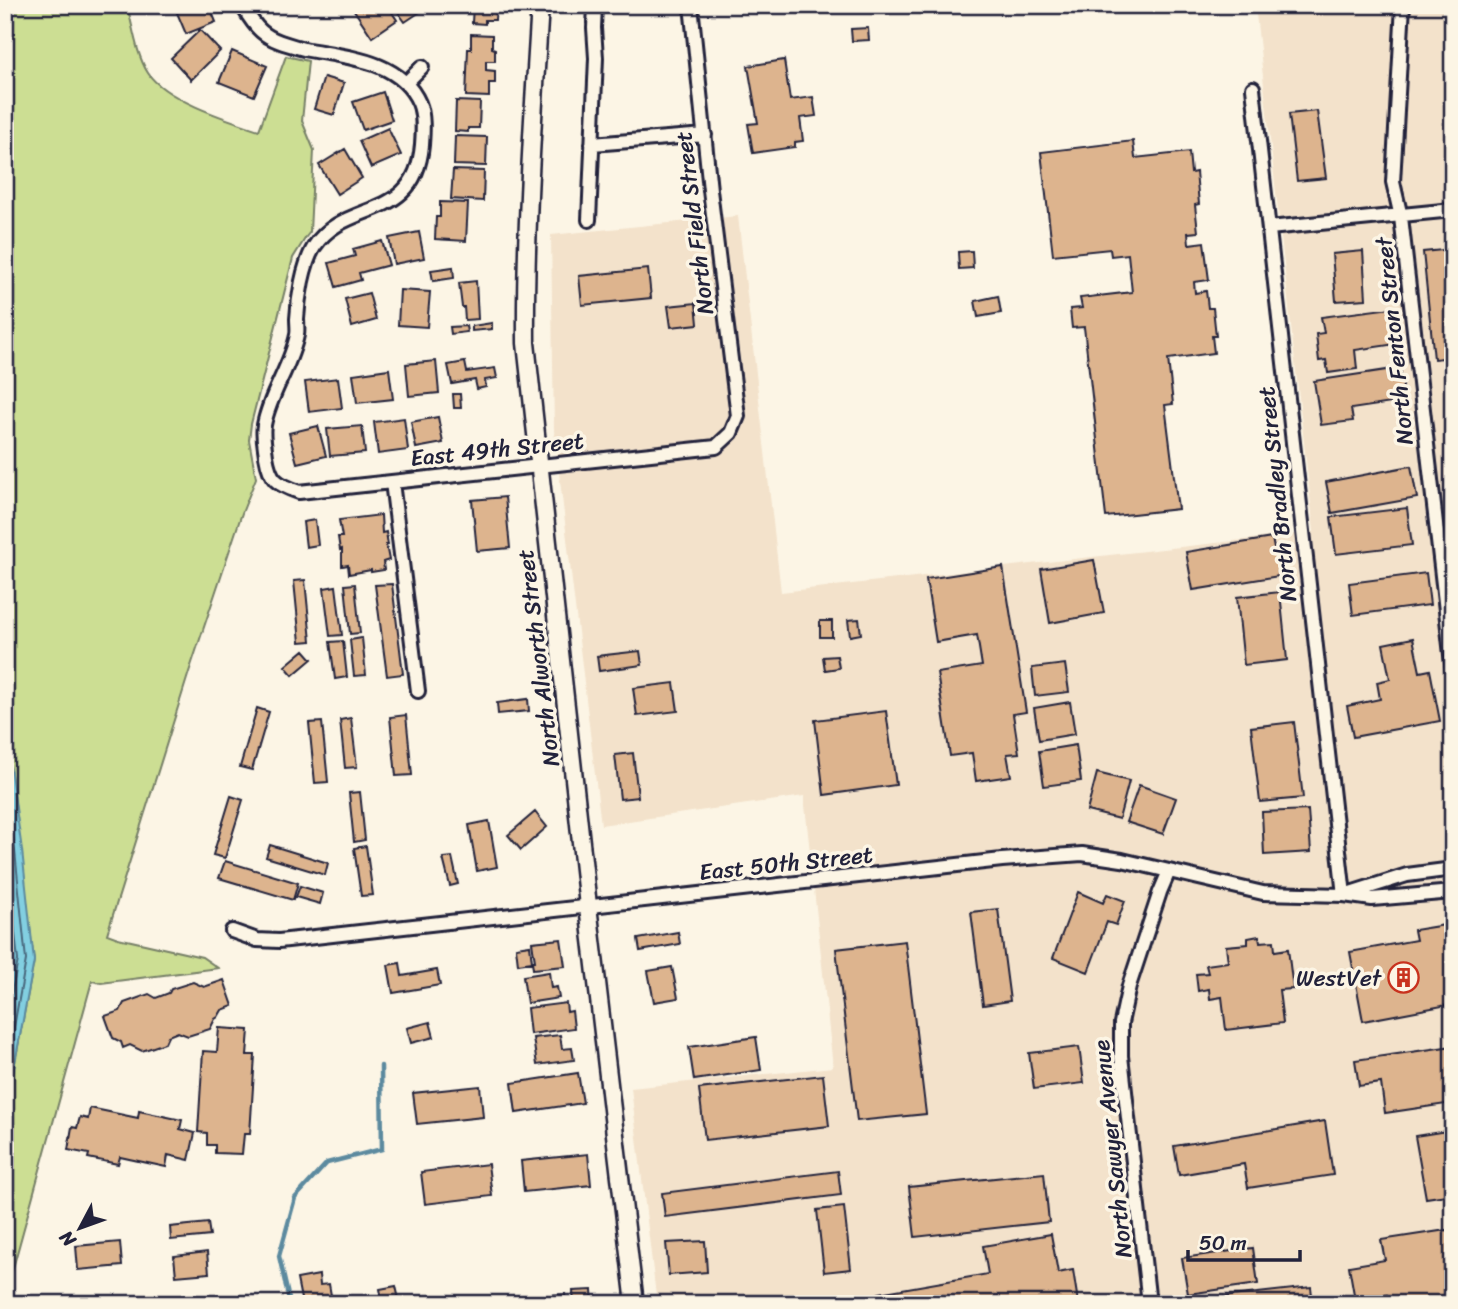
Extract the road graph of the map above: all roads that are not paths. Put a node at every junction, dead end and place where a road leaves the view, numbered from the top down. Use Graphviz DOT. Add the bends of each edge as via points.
graph roads {
  1 [pos="242,5"];
  2 [pos="540,5"];
  3 [pos="595,5"];
  4 [pos="691,5"];
  5 [pos="1403,5"];
  6 [pos="422,67"];
  7 [pos="407,83"];
  8 [pos="1253,88"];
  9 [pos="705,135"];
  10 [pos="592,144"];
  11 [pos="1453,210"];
  12 [pos="1401,216"];
  13 [pos="589,220"];
  14 [pos="1269,228"];
  15 [pos="730,433"];
  16 [pos="539,466"];
  17 [pos="392,482"];
  18 [pos="1453,672"];
  19 [pos="418,691"];
  20 [pos="1453,869"];
  21 [pos="1169,871"];
  22 [pos="1453,892"];
  23 [pos="1344,895"];
  24 [pos="588,906"];
  25 [pos="232,931"];
  26 [pos="635,1304"];
  27 [pos="1149,1304"];
  1 -- 7 [label="street" via="251,21 277,41 374,63"];
  2 -- 16 [label="street, North Alworth Street" via="525,279 526,343"];
  3 -- 10 [label="street"];
  4 -- 9 [label="street, North Field Street"];
  5 -- 12 [label="street, North Fenton Street" via="1393,182"];
  6 -- 7 [label="street"];
  7 -- 17 [label="street, East 49th Street" via="419,103 423,125 417,168 408,186 393,200 343,220 314,247 302,283 290,359 264,426 269,473 282,486 299,492"];
  8 -- 14 [label="street, North Bradley Street"];
  9 -- 10 [label="street"];
  9 -- 15 [label="street, North Field Street" via="738,416"];
  10 -- 13 [label="street"];
  11 -- 12 [label="street"];
  12 -- 14 [label="street"];
  12 -- 18 [label="street, North Fenton Street"];
  14 -- 23 [label="street, North Bradley Street"];
  15 -- 16 [label="street, East 49th Street" via="716,447"];
  16 -- 17 [label="street, East 49th Street"];
  16 -- 24 [label="street, North Alworth Street"];
  17 -- 19 [label="street"];
  20 -- 23 [label="street, East 50th Street" via="1407,875"];
  21 -- 23 [label="street, East 50th Street" via="1263,893"];
  21 -- 24 [label="street, East 50th Street" via="1082,854"];
  21 -- 27 [label="street, North Sawyer Avenue" via="1129,986 1121,1023"];
  22 -- 23 [label="street, East 50th Street" via="1372,899"];
  24 -- 25 [label="street, East 50th Street" via="279,941 257,940"];
  24 -- 26 [label="street, North Alworth Street"];
}
